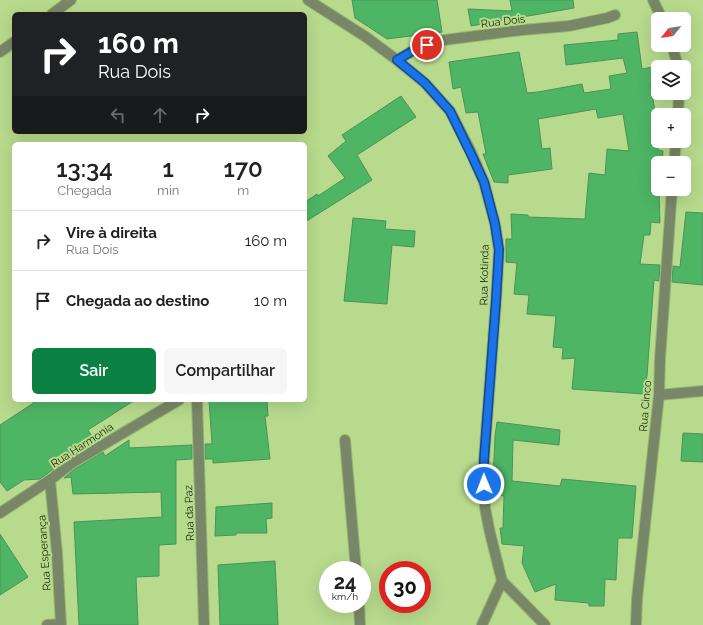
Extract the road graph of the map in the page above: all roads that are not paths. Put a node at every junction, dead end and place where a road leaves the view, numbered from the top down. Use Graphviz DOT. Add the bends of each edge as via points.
graph roads {
  1 [pos="71,0"];
  2 [pos="308,0"];
  3 [pos="654,0"];
  4 [pos="55,12"];
  5 [pos="659,12"];
  6 [pos="615,15"];
  7 [pos="12,43"];
  8 [pos="0,52"];
  9 [pos="397,60"];
  10 [pos="672,196"];
  11 [pos="703,391"];
  12 [pos="659,395"];
  13 [pos="176,402"];
  14 [pos="197,402"];
  15 [pos="345,440"];
  16 [pos="50,480"];
  17 [pos="0,513"];
  18 [pos="355,561"];
  19 [pos="502,581"];
  20 [pos="359,613"];
  21 [pos="61,624"];
  22 [pos="47,625"];
  23 [pos="204,625"];
  24 [pos="360,625"];
  25 [pos="482,625"];
  26 [pos="545,625"];
  27 [pos="636,625"];
  1 -- 4 [label="street"];
  2 -- 9 [label="street, Rua Kotinda"];
  3 -- 5 [label="street"];
  6 -- 9 [label="street, Rua Dois" via="569,26 437,41"];
  7 -- 8 [label="street"];
  9 -- 19 [label="street, Rua Kotinda" via="425,83 450,111 484,182 495,224 499,250 484,460 485,508"];
  10 -- 12 [label="street, Rua Cinco"];
  11 -- 12 [label="street"];
  12 -- 27 [label="street, Rua Cinco"];
  13 -- 16 [label="street, Rua Harmonia" via="72,463"];
  14 -- 23 [label="street, Rua da Paz"];
  15 -- 18 [label="street"];
  16 -- 17 [label="street, Rua Harmonia"];
  16 -- 21 [label="street, Rua Esperança"];
  19 -- 25 [label="street"];
  19 -- 26 [label="street"];
  20 -- 24 [label="street"];
  21 -- 22 [label="street"];
}
